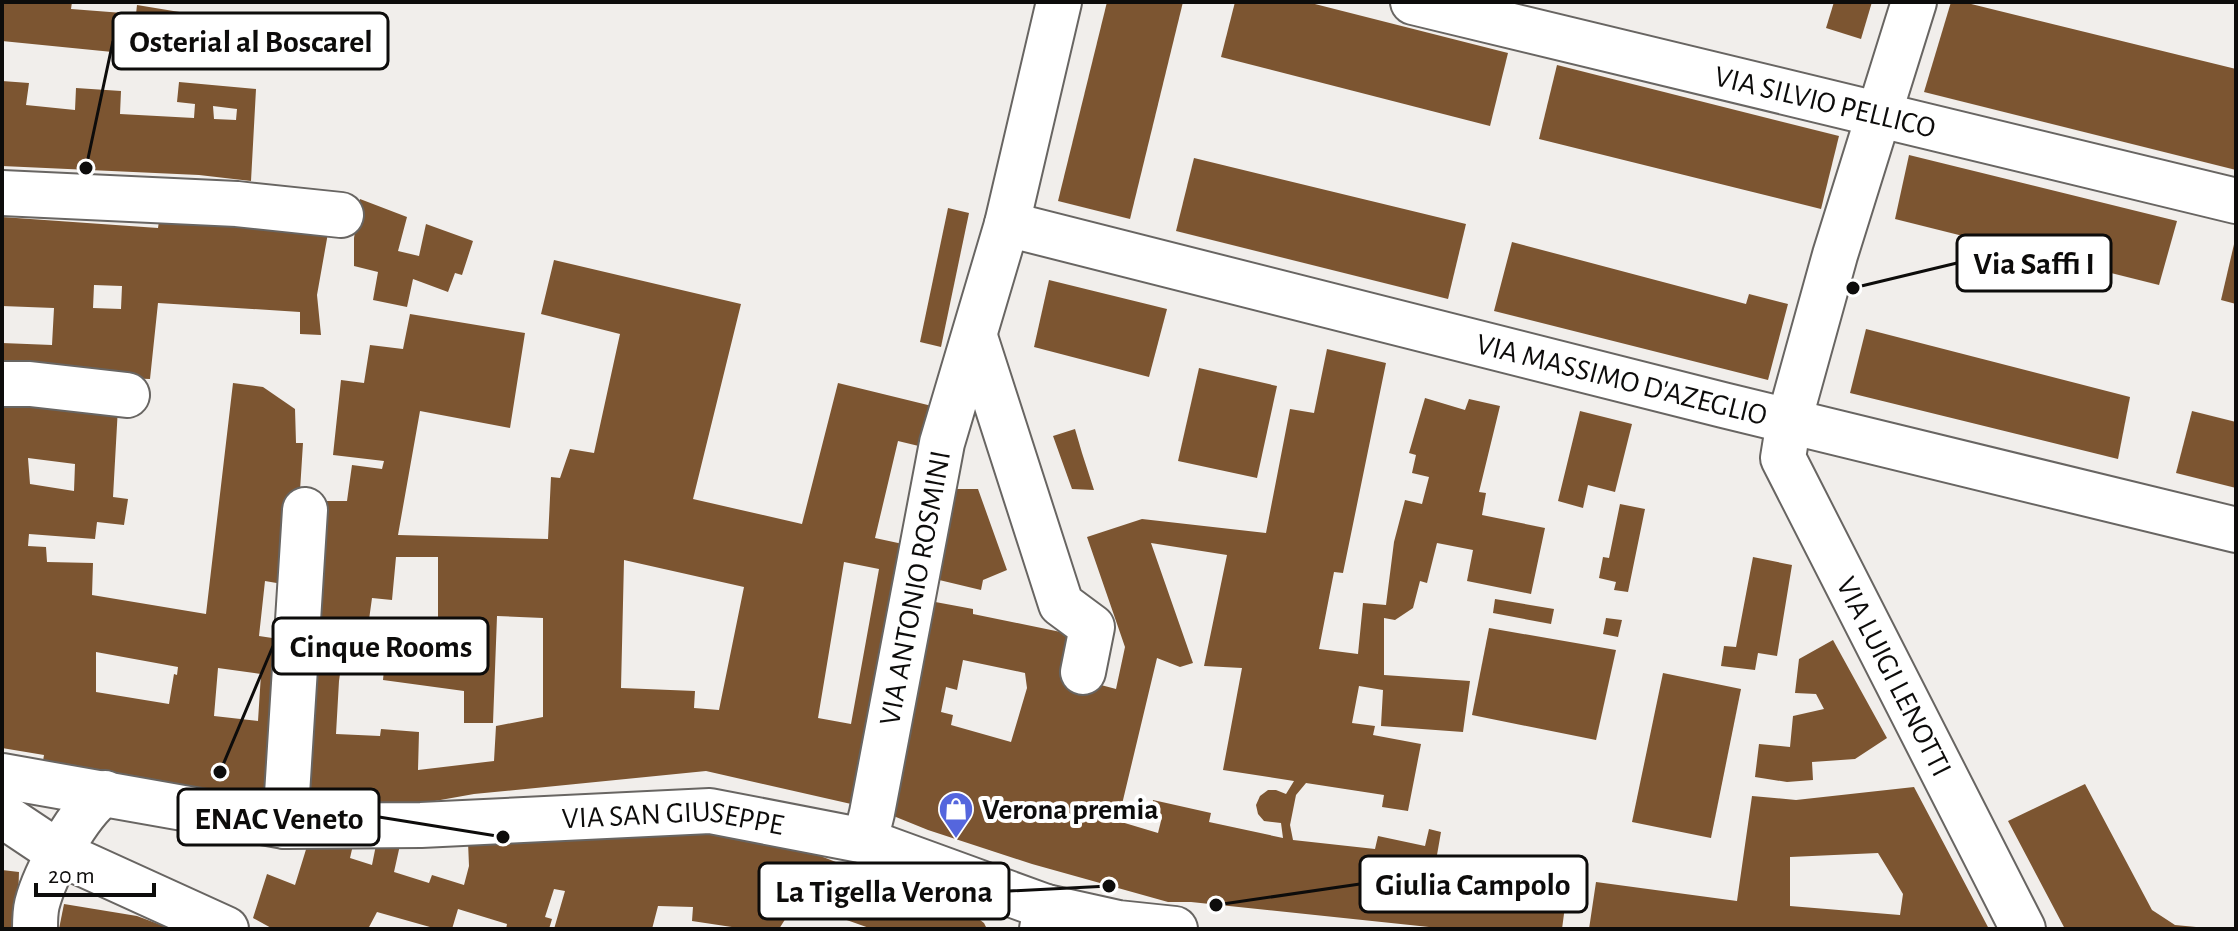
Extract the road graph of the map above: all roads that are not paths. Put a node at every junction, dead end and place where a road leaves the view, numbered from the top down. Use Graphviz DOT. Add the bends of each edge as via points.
graph roads {
  1 [pos="1059,2"];
  2 [pos="1413,2"];
  3 [pos="1914,2"];
  4 [pos="1878,115"];
  5 [pos="2,193"];
  6 [pos="2236,201"];
  7 [pos="341,215"];
  8 [pos="1007,224"];
  9 [pos="975,337"];
  10 [pos="2,384"];
  11 [pos="127,395"];
  12 [pos="1789,421"];
  13 [pos="305,510"];
  14 [pos="2236,530"];
  15 [pos="1083,672"];
  16 [pos="2,776"];
  17 [pos="105,793"];
  18 [pos="2,815"];
  19 [pos="285,826"];
  20 [pos="865,841"];
  21 [pos="59,853"];
  22 [pos="1044,918"];
  23 [pos="35,929"];
  24 [pos="226,929"];
  25 [pos="1175,929"];
  26 [pos="2023,929"];
  1 -- 8 [label="street, VIA ANTONIO ROSMINI"];
  2 -- 4 [label="street, VIA SILVIO PELLICO"];
  3 -- 4 [label="street, VIA LUIGI LENOTTI"];
  4 -- 6 [label="street, VIA SILVIO PELLICO"];
  4 -- 12 [label="street, VIA LUIGI LENOTTI"];
  5 -- 7 [label="street" via="237,204"];
  8 -- 9 [label="street, VIA ANTONIO ROSMINI"];
  8 -- 12 [label="street, VIA MASSIMO D'AZEGLIO"];
  9 -- 15 [label="street" via="1061,604 1092,627"];
  9 -- 20 [label="street, VIA ANTONIO ROSMINI" via="942,443"];
  10 -- 11 [label="street"];
  12 -- 14 [label="street, VIA MASSIMO D'AZEGLIO"];
  12 -- 26 [label="street, VIA LUIGI LENOTTI" via="1783,458"];
  13 -- 19 [label="street"];
  16 -- 17 [label="street, VIA SAN GIUSEPPE"];
  17 -- 19 [label="street, VIA SAN GIUSEPPE"];
  17 -- 21 [label="street" via="92,802"];
  18 -- 21 [label="street"];
  19 -- 20 [label="street, VIA SAN GIUSEPPE" via="710,811"];
  20 -- 22 [label="street, VIA SAN GIUSEPPE"];
  21 -- 23 [label="street" via="37,904"];
  21 -- 24 [label="street"];
  22 -- 25 [label="street, VIA SAN GIUSEPPE"];
}
